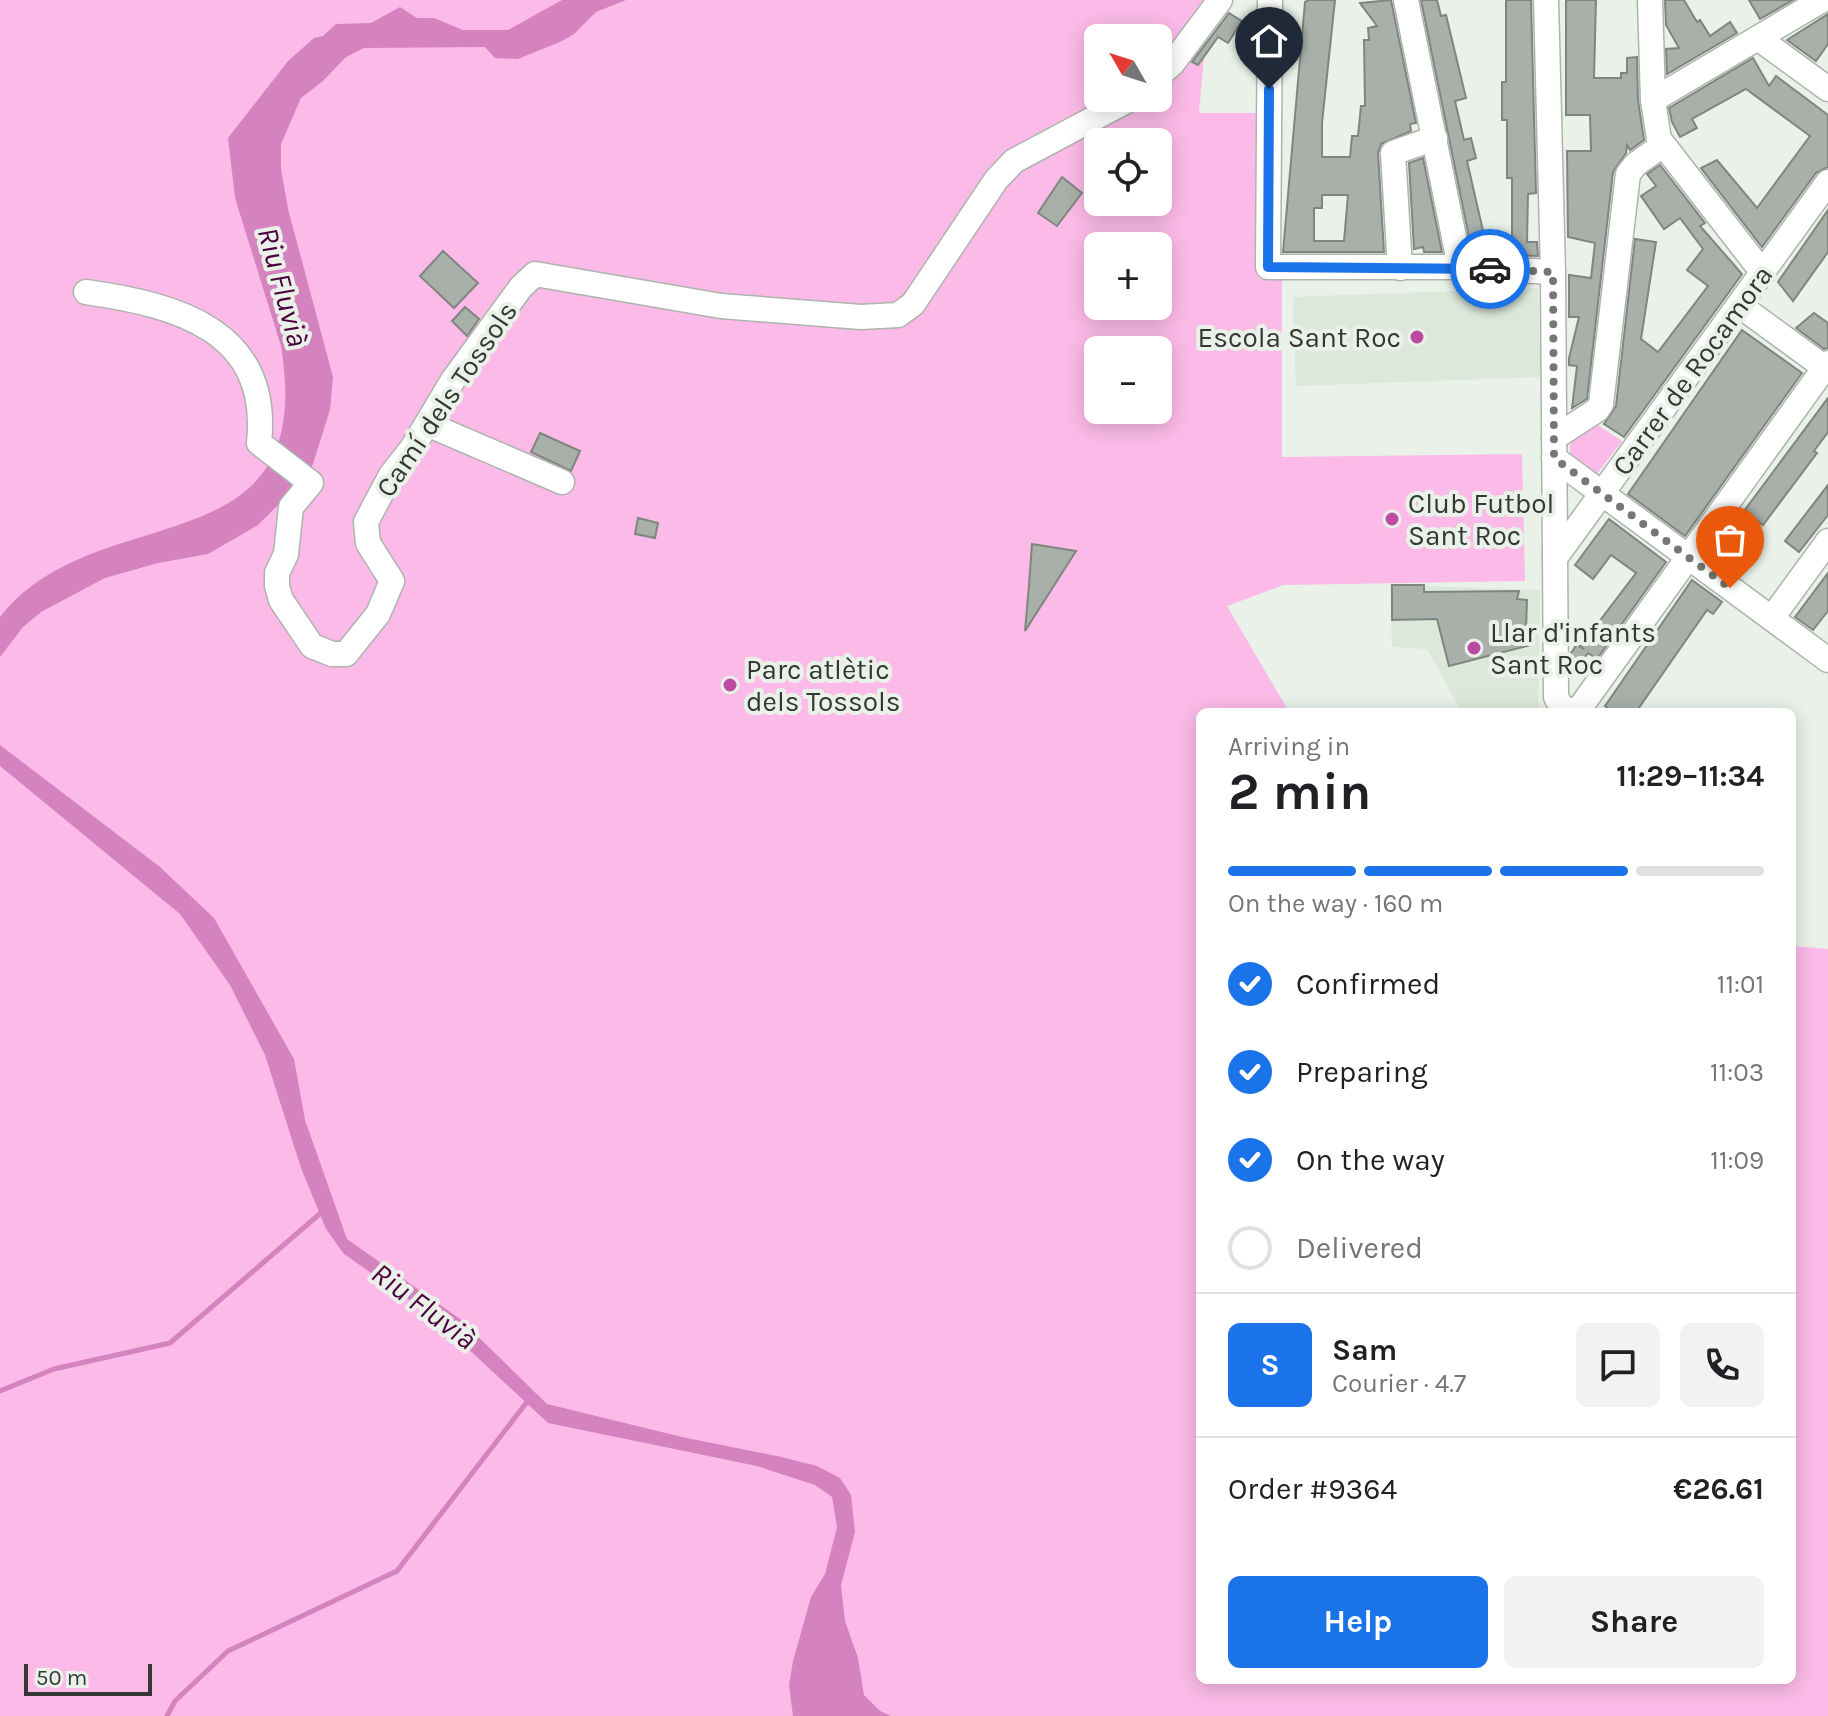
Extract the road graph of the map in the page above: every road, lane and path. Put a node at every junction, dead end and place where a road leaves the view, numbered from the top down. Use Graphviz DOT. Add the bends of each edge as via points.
graph roads {
  1 [pos="1220,0"];
  2 [pos="1270,0"];
  3 [pos="1406,0"];
  4 [pos="1546,0"];
  5 [pos="1650,0"];
  6 [pos="1822,0"];
  7 [pos="1758,38"];
  8 [pos="1172,59"];
  9 [pos="1828,89"];
  10 [pos="1653,100"];
  11 [pos="1106,112"];
  12 [pos="1435,138"];
  13 [pos="1663,145"];
  14 [pos="1828,182"];
  15 [pos="1460,267"];
  16 [pos="1400,268"];
  17 [pos="1553,272"];
  18 [pos="1763,273"];
  19 [pos="86,292"];
  20 [pos="1739,305"];
  21 [pos="1827,367"];
  22 [pos="427,424"];
  23 [pos="1554,448"];
  24 [pos="562,482"];
  25 [pos="1602,494"];
  26 [pos="1828,541"];
  27 [pos="1688,557"];
  28 [pos="1555,558"];
  29 [pos="1772,618"];
  30 [pos="1828,660"];
  31 [pos="1563,708"];
  32 [pos="1578,708"];
  1 -- 8 [label="street"];
  2 -- 16 [label="street" via="1268,267"];
  3 -- 12 [label="street"];
  4 -- 17 [label="street"];
  5 -- 10 [label="street"];
  6 -- 7 [label="street"];
  7 -- 9 [label="street"];
  7 -- 10 [label="street"];
  10 -- 13 [label="street"];
  11 -- 22 [label="street, Camí dels Tossols" via="1014,161 913,304 898,315 721,306 535,274 453,380"];
  12 -- 15 [label="street"];
  12 -- 16 [label="street" via="1393,153"];
  13 -- 18 [label="street"];
  13 -- 23 [label="street" via="1628,174 1601,404"];
  14 -- 18 [label="street, Carrer de Rocamora"];
  15 -- 16 [label="street"];
  15 -- 17 [label="street"];
  17 -- 23 [label="street"];
  18 -- 20 [label="street, Carrer de Rocamora"];
  19 -- 22 [label="street, Camí dels Tossols" via="179,311 230,344 251,376 260,403 259,443 311,483 291,507 277,586 312,646 332,654 346,654 378,614 392,581 368,543 366,522"];
  20 -- 21 [label="street"];
  20 -- 25 [label="street, Carrer de Rocamora"];
  21 -- 27 [label="street"];
  22 -- 24 [label="street"];
  23 -- 25 [label="street"];
  23 -- 28 [label="street"];
  25 -- 27 [label="street"];
  25 -- 28 [label="street, Carrer de Rocamora"];
  26 -- 29 [label="street"];
  27 -- 29 [label="street"];
  27 -- 32 [label="street"];
  28 -- 31 [label="street" via="1556,697"];
  29 -- 30 [label="street"];
}
